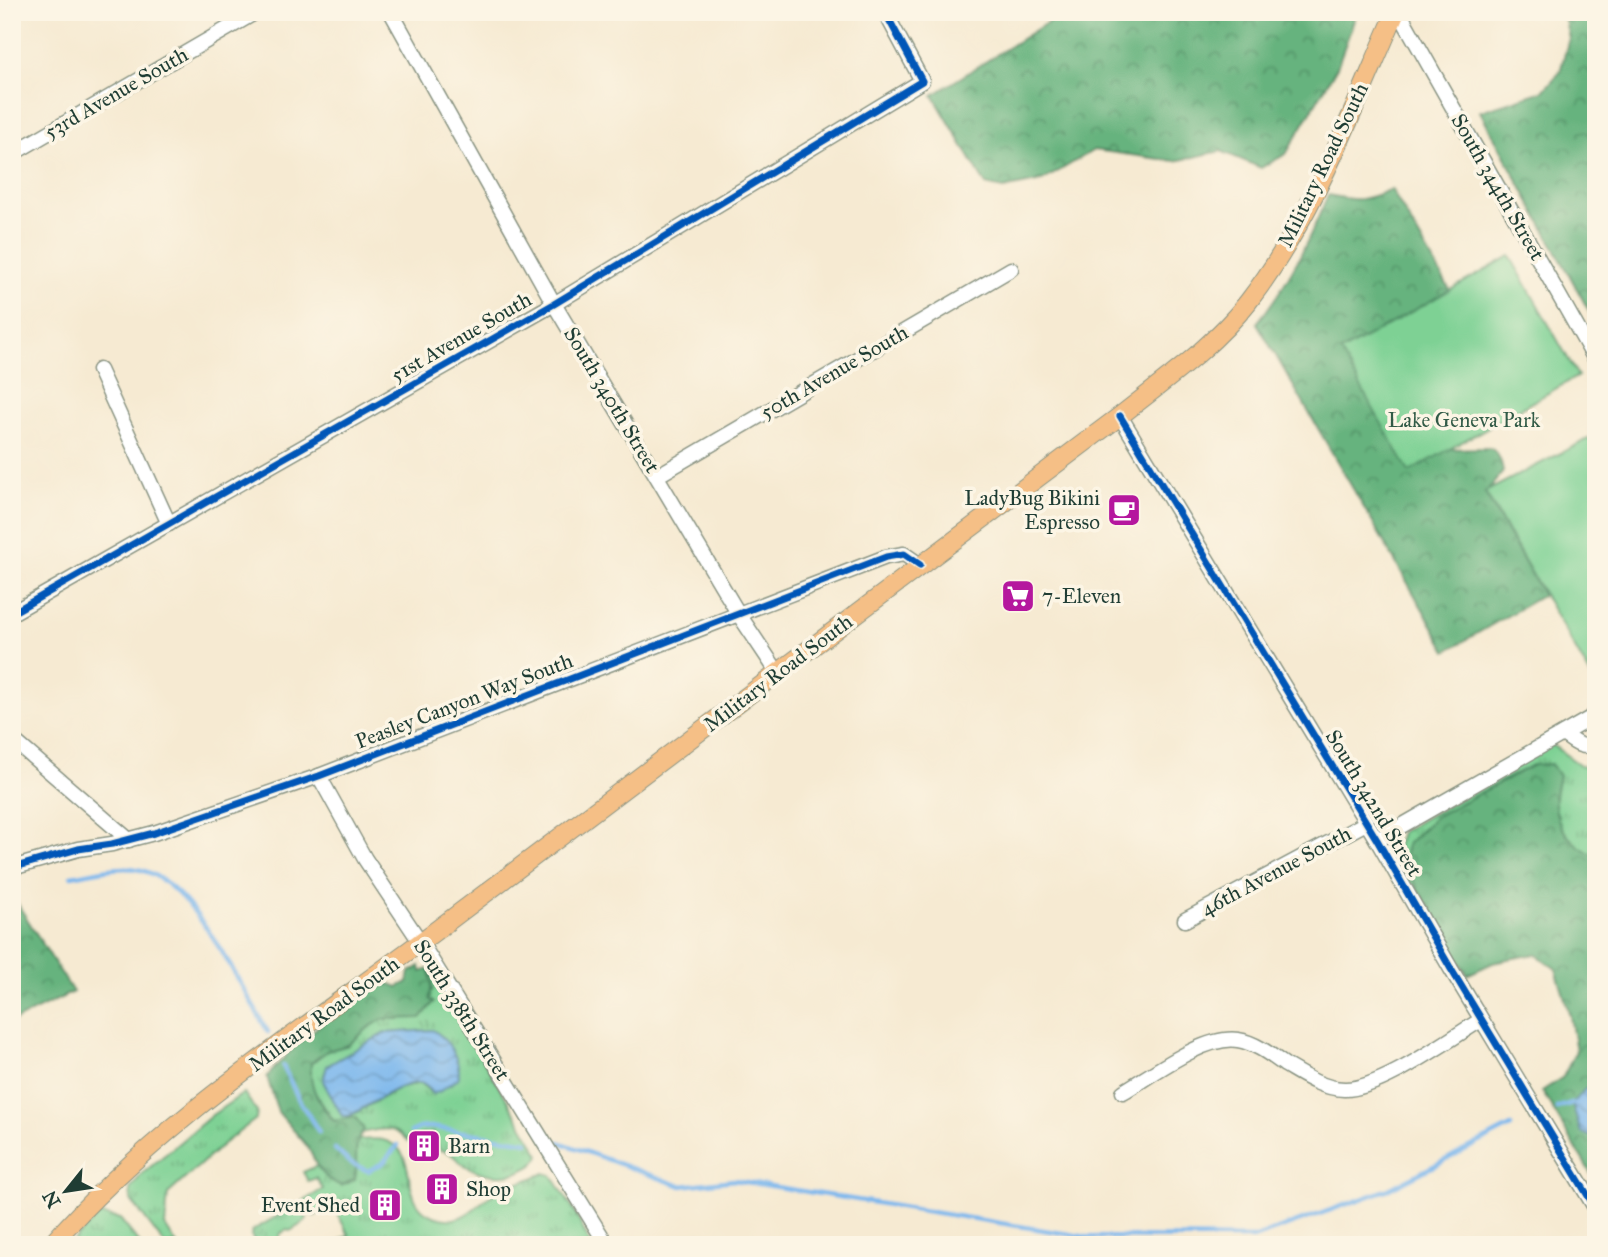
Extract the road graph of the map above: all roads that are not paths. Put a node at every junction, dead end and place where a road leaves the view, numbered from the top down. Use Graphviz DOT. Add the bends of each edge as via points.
graph roads {
  1 [pos="256,12"];
  2 [pos="391,12"];
  3 [pos="885,12"];
  4 [pos="1397,12"];
  5 [pos="12,154"];
  6 [pos="1011,269"];
  7 [pos="554,304"];
  8 [pos="1596,361"];
  9 [pos="99,370"];
  10 [pos="1120,416"];
  11 [pos="657,476"];
  12 [pos="169,524"];
  13 [pos="920,565"];
  14 [pos="12,613"];
  15 [pos="738,613"];
  16 [pos="778,673"];
  17 [pos="1596,718"];
  18 [pos="1563,734"];
  19 [pos="12,739"];
  20 [pos="1596,744"];
  21 [pos="318,776"];
  22 [pos="1366,823"];
  23 [pos="129,840"];
  24 [pos="1377,840"];
  25 [pos="12,868"];
  26 [pos="1185,920"];
  27 [pos="421,943"];
  28 [pos="1481,1020"];
  29 [pos="1123,1092"];
  30 [pos="1596,1209"];
  31 [pos="51,1245"];
  32 [pos="607,1245"];
  1 -- 5 [label="street, 53rd Avenue South"];
  2 -- 7 [label="street, South 340th Street"];
  3 -- 7 [label="street, 51st Avenue South" via="922,81"];
  4 -- 8 [label="street, South 344th Street"];
  4 -- 10 [label="main road, Military Road South" via="1304,213 1266,275 1246,304 1205,346"];
  6 -- 11 [label="street, 50th Avenue South"];
  7 -- 11 [label="street, South 340th Street"];
  7 -- 12 [label="street, 51st Avenue South"];
  9 -- 12 [label="street"];
  10 -- 13 [label="main road, Military Road South"];
  10 -- 22 [label="street, South 342nd Street"];
  11 -- 15 [label="street, South 340th Street"];
  12 -- 14 [label="street, 51st Avenue South"];
  13 -- 15 [label="street, Peasley Canyon Way South" via="904,554 895,554"];
  13 -- 16 [label="main road, Military Road South"];
  15 -- 16 [label="street, South 340th Street"];
  15 -- 21 [label="street, Peasley Canyon Way South"];
  16 -- 27 [label="main road, Military Road South"];
  17 -- 18 [label="street, 46th Avenue South"];
  18 -- 20 [label="street" via="1580,746"];
  18 -- 24 [label="street, 46th Avenue South"];
  19 -- 23 [label="street"];
  21 -- 23 [label="street, Peasley Canyon Way South"];
  21 -- 27 [label="street, South 338th Street" via="365,859"];
  22 -- 24 [label="street, South 342nd Street"];
  22 -- 26 [label="street, 46th Avenue South"];
  23 -- 25 [label="street, Peasley Canyon Way South"];
  24 -- 28 [label="street, South 342nd Street"];
  27 -- 31 [label="main road, Military Road South" via="175,1127 103,1190"];
  27 -- 32 [label="street, South 338th Street"];
  28 -- 29 [label="street" via="1390,1074 1346,1089 1308,1079 1254,1045 1220,1040"];
  28 -- 30 [label="street, South 342nd Street"];
}
